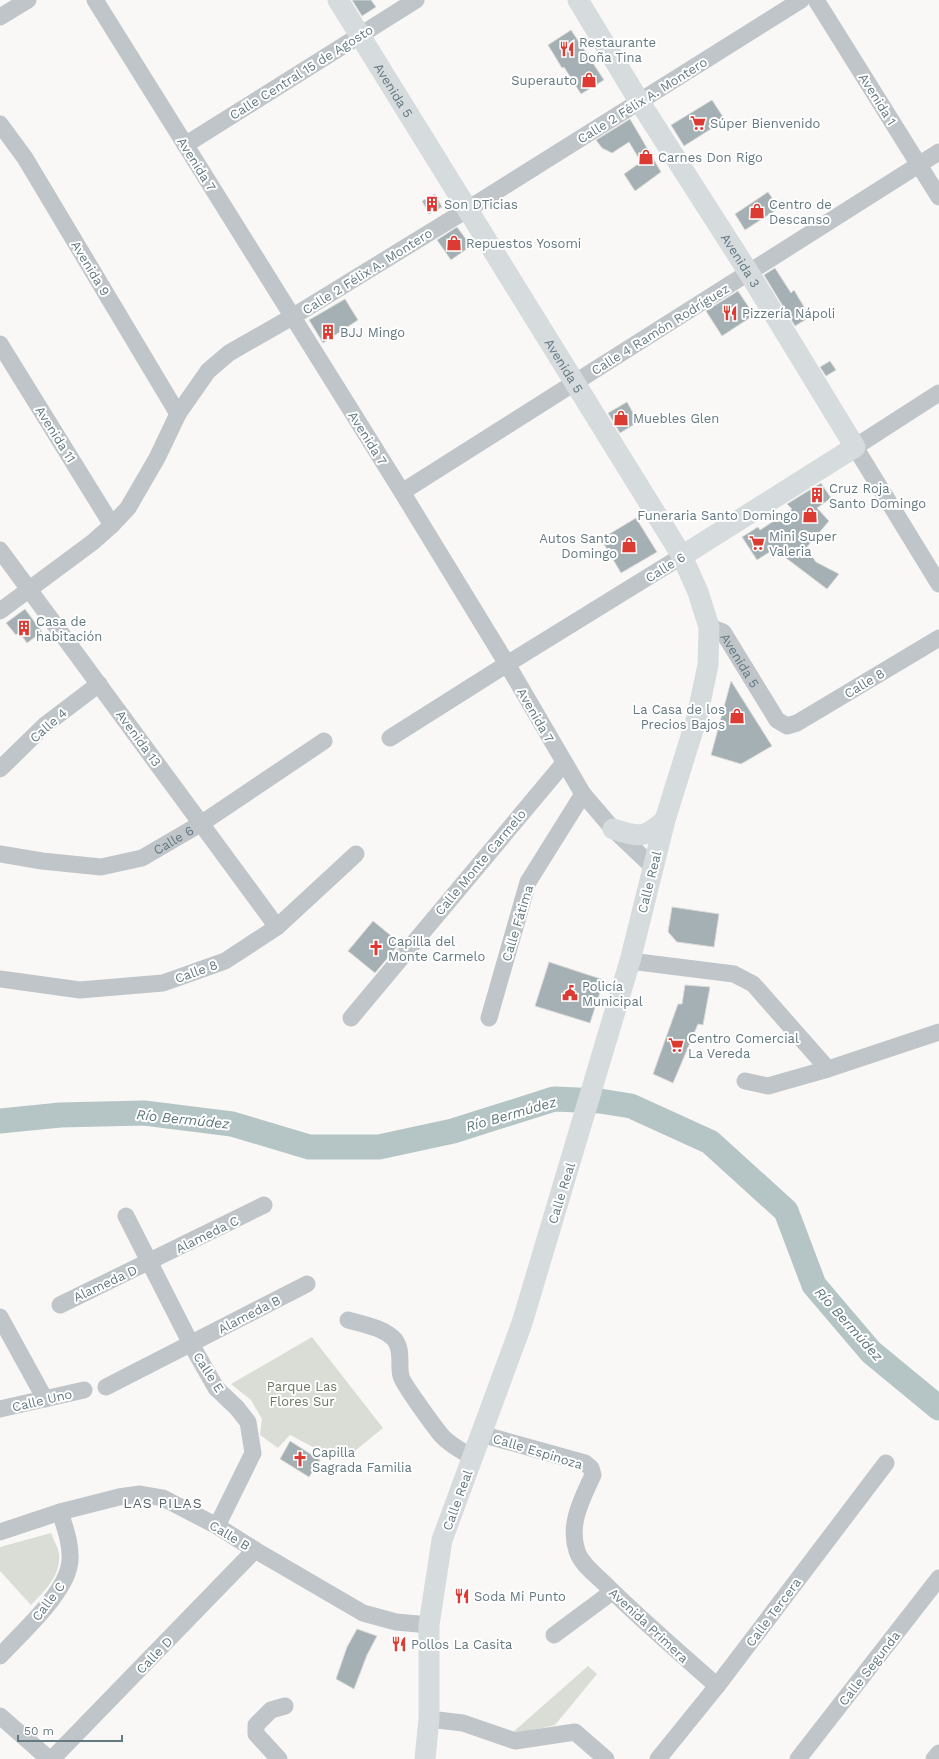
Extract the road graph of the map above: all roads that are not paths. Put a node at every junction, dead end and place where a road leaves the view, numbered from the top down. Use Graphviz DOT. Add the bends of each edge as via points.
graph roads {
  1 [pos="28,0"];
  2 [pos="95,0"];
  3 [pos="338,0"];
  4 [pos="416,0"];
  5 [pos="578,0"];
  6 [pos="801,0"];
  7 [pos="816,0"];
  8 [pos="0,17"];
  9 [pos="359,35"];
  10 [pos="639,101"];
  11 [pos="0,124"];
  12 [pos="185,145"];
  13 [pos="939,152"];
  14 [pos="919,165"];
  15 [pos="939,198"];
  16 [pos="468,209"];
  17 [pos="749,274"];
  18 [pos="292,317"];
  19 [pos="0,344"];
  20 [pos="574,383"];
  21 [pos="939,393"];
  22 [pos="178,414"];
  23 [pos="855,447"];
  24 [pos="402,492"];
  25 [pos="112,525"];
  26 [pos="0,550"];
  27 [pos="682,556"];
  28 [pos="939,584"];
  29 [pos="28,589"];
  30 [pos="0,611"];
  31 [pos="709,627"];
  32 [pos="939,638"];
  33 [pos="507,664"];
  34 [pos="99,684"];
  35 [pos="787,726"];
  36 [pos="390,738"];
  37 [pos="324,741"];
  38 [pos="564,763"];
  39 [pos="0,769"];
  40 [pos="583,794"];
  41 [pos="665,820"];
  42 [pos="202,823"];
  43 [pos="613,829"];
  44 [pos="0,854"];
  45 [pos="356,854"];
  46 [pos="653,867"];
  47 [pos="277,927"];
  48 [pos="630,961"];
  49 [pos="0,979"];
  50 [pos="352,1018"];
  51 [pos="489,1018"];
  52 [pos="939,1032"];
  53 [pos="828,1069"];
  54 [pos="744,1081"];
  55 [pos="264,1205"];
  56 [pos="126,1216"];
  57 [pos="150,1262"];
  58 [pos="308,1284"];
  59 [pos="60,1305"];
  60 [pos="0,1317"];
  61 [pos="348,1320"];
  62 [pos="191,1344"];
  63 [pos="106,1387"];
  64 [pos="84,1390"];
  65 [pos="45,1399"];
  66 [pos="0,1409"];
  67 [pos="482,1434"];
  68 [pos="472,1457"];
  69 [pos="886,1463"];
  70 [pos="60,1512"];
  71 [pos="217,1526"];
  72 [pos="0,1532"];
  73 [pos="255,1550"];
  74 [pos="583,1562"];
  75 [pos="939,1578"];
  76 [pos="612,1592"];
  77 [pos="428,1625"];
  78 [pos="554,1636"];
  79 [pos="0,1656"];
  80 [pos="717,1686"];
  81 [pos="285,1706"];
  82 [pos="0,1716"];
  83 [pos="429,1719"];
  84 [pos="939,1753"];
  85 [pos="49,1759"];
  86 [pos="52,1759"];
  87 [pos="279,1759"];
  88 [pos="424,1759"];
  89 [pos="606,1759"];
  90 [pos="658,1759"];
  91 [pos="798,1759"];
  92 [pos="934,1759"];
  1 -- 8 [label="street"];
  2 -- 12 [label="street, Avenida 7"];
  3 -- 9 [label="main road, Avenida 5"];
  4 -- 9 [label="street, Calle Central 15 de Agosto"];
  5 -- 10 [label="main road, Avenida 3"];
  6 -- 10 [label="street, Calle 2 Félix A. Montero"];
  7 -- 14 [label="street, Avenida 1"];
  9 -- 12 [label="street, Calle Central 15 de Agosto"];
  9 -- 16 [label="main road, Avenida 5"];
  10 -- 16 [label="street, Calle 2 Félix A. Montero"];
  10 -- 17 [label="main road, Avenida 3"];
  11 -- 22 [label="street, Avenida 9" via="25,158"];
  12 -- 18 [label="street, Avenida 7"];
  13 -- 14 [label="street, Calle 4 Ramón Rodríguez"];
  14 -- 15 [label="street, Avenida 1"];
  14 -- 17 [label="street, Calle 4 Ramón Rodríguez"];
  16 -- 18 [label="street, Calle 2 Félix A. Montero"];
  16 -- 20 [label="main road, Avenida 5"];
  17 -- 20 [label="street, Calle 4 Ramón Rodríguez"];
  17 -- 23 [label="main road, Avenida 3"];
  18 -- 22 [label="street, Calle 2 Félix A. Montero" via="229,353 208,371"];
  18 -- 24 [label="street, Avenida 7"];
  19 -- 25 [label="street, Avenida 11"];
  20 -- 24 [label="street, Calle 4 Ramón Rodríguez"];
  20 -- 27 [label="main road, Avenida 5"];
  21 -- 23 [label="street, Calle 6"];
  22 -- 25 [label="street, Calle 2 Félix A. Montero" via="140,490"];
  23 -- 27 [label="main road, Calle 6"];
  23 -- 28 [label="street, Avenida 3"];
  24 -- 33 [label="street, Avenida 7"];
  25 -- 29 [label="street, Calle 2 Félix A. Montero" via="93,542"];
  26 -- 29 [label="street, Avenida 13"];
  27 -- 31 [label="main road, Avenida 5" via="698,592"];
  27 -- 33 [label="street, Calle 6"];
  29 -- 30 [label="street, Calle 2 Félix A. Montero"];
  29 -- 34 [label="street, Avenida 13"];
  31 -- 35 [label="street, Avenida 5" via="724,632 777,720"];
  31 -- 41 [label="main road, Calle Real" via="708,665 697,717"];
  32 -- 35 [label="street, Calle 8" via="797,723"];
  33 -- 36 [label="street, Calle 6"];
  33 -- 38 [label="street, Avenida 7"];
  34 -- 39 [label="street, Calle 4" via="45,725"];
  34 -- 42 [label="street, Avenida 13"];
  37 -- 42 [label="street, Calle 6"];
  38 -- 40 [label="street, Avenida 7"];
  38 -- 50 [label="street, Calle Monte Carmelo"];
  40 -- 43 [label="street, Avenida 7"];
  40 -- 51 [label="street, Calle Fátima" via="528,882"];
  41 -- 43 [label="main road" via="652,832 643,835 635,836"];
  41 -- 46 [label="main road, Calle Real"];
  42 -- 44 [label="street, Calle 6" via="142,858 101,867"];
  42 -- 47 [label="street, Avenida 13"];
  43 -- 46 [label="street, Avenida 7"];
  45 -- 47 [label="street, Calle 8"];
  46 -- 48 [label="main road, Calle Real"];
  47 -- 49 [label="street, Calle 8" via="225,961 163,983 80,990"];
  48 -- 53 [label="street" via="734,974 753,984"];
  48 -- 67 [label="main road, Calle Real" via="522,1323"];
  52 -- 53 [label="street"];
  53 -- 54 [label="street" via="768,1086"];
  55 -- 57 [label="street, Alameda C"];
  56 -- 57 [label="street, Calle E"];
  57 -- 59 [label="street, Alameda D"];
  57 -- 62 [label="street, Calle E"];
  58 -- 62 [label="street, Alameda B"];
  60 -- 65 [label="street"];
  61 -- 68 [label="street" via="374,1328 396,1341 400,1350 401,1378 443,1436"];
  62 -- 63 [label="street, Alameda B"];
  62 -- 71 [label="street, Calle E" via="216,1388 248,1422 252,1436 253,1453"];
  64 -- 65 [label="street, Calle Uno"];
  65 -- 66 [label="street, Calle Uno"];
  67 -- 68 [label="main road, Calle Real"];
  67 -- 74 [label="street, Calle Espinoza" via="585,1463 591,1468 593,1475 575,1518 574,1537 577,1552"];
  68 -- 77 [label="main road, Calle Real" via="442,1540"];
  69 -- 80 [label="street, Calle Tercera"];
  70 -- 71 [label="street, Calle B" via="140,1494 163,1498"];
  70 -- 72 [label="street, Calle B"];
  70 -- 79 [label="street, Calle C" via="69,1541 70,1562 64,1583 48,1606"];
  71 -- 73 [label="street, Calle B"];
  73 -- 77 [label="street, Calle B" via="363,1613 396,1622"];
  73 -- 86 [label="street, Calle D"];
  74 -- 76 [label="street, Avenida Primera"];
  75 -- 91 [label="street, Calle Segunda"];
  76 -- 78 [label="street"];
  76 -- 80 [label="street, Avenida Primera"];
  77 -- 83 [label="main road, Calle Real"];
  80 -- 90 [label="street, Calle Tercera"];
  81 -- 87 [label="street" via="271,1710 256,1725 256,1734"];
  82 -- 85 [label="street"];
  83 -- 88 [label="main road, Calle Real"];
  83 -- 89 [label="street" via="462,1724 515,1741 575,1732"];
  84 -- 92 [label="street"];
}
